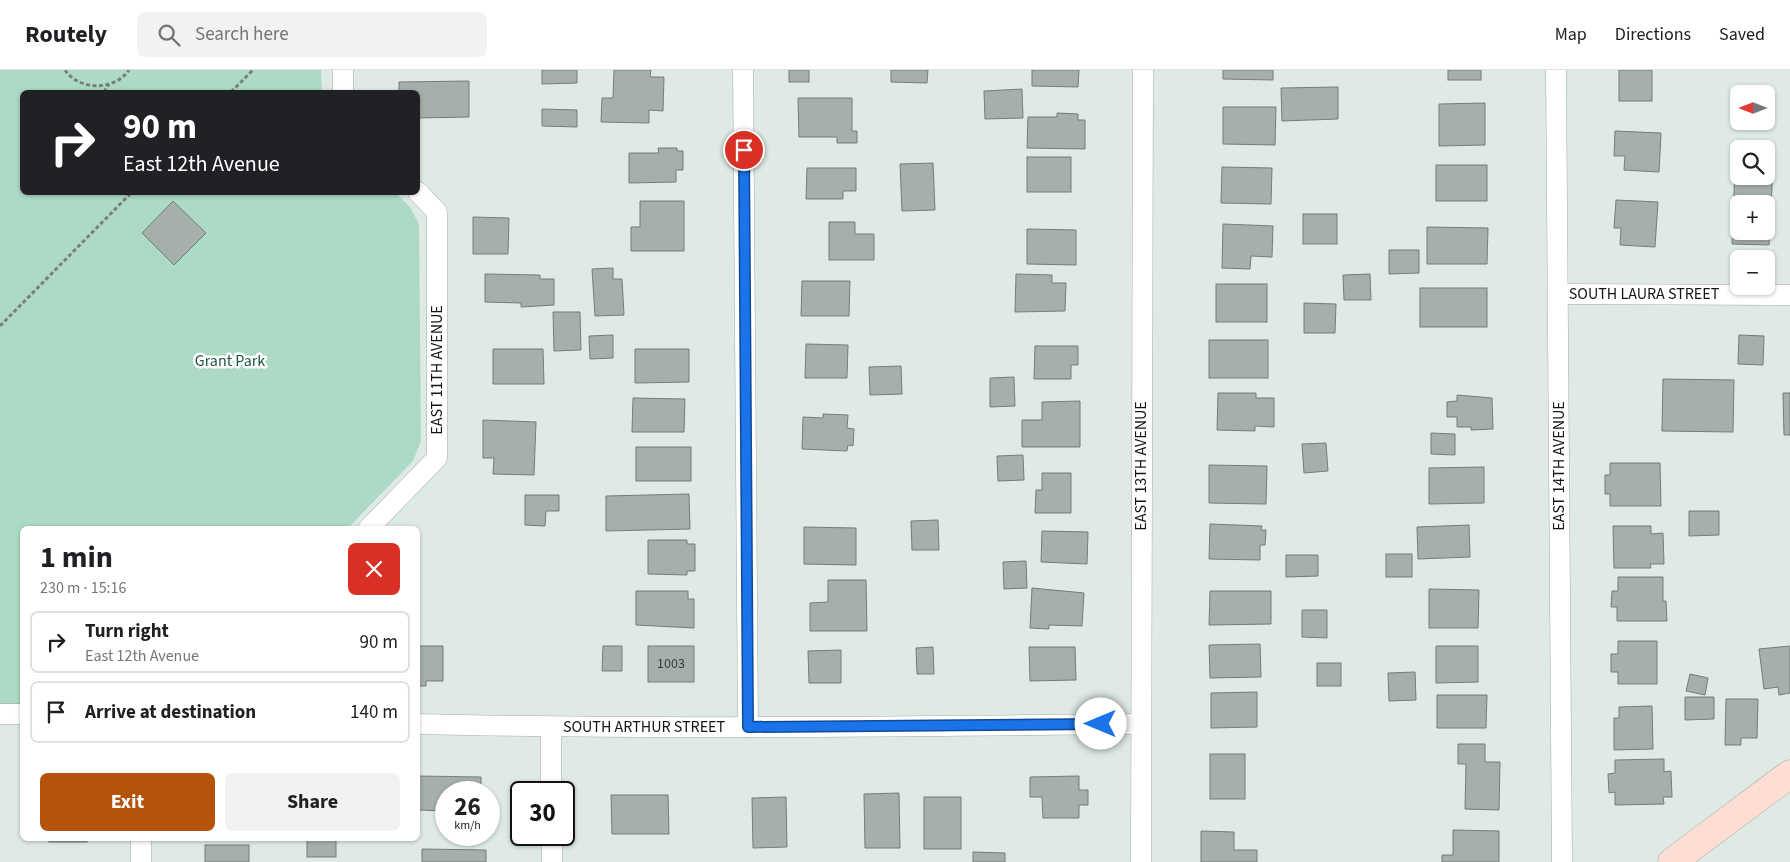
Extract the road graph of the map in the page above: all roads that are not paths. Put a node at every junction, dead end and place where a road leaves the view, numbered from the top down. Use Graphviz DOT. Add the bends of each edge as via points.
graph roads {
  1 [pos="343,70"];
  2 [pos="743,70"];
  3 [pos="1143,70"];
  4 [pos="1556,70"];
  5 [pos="343,90"];
  6 [pos="420,194"];
  7 [pos="1558,294"];
  8 [pos="1790,295"];
  9 [pos="371,526"];
  10 [pos="0,714"];
  11 [pos="20,714"];
  12 [pos="420,724"];
  13 [pos="1140,724"];
  14 [pos="551,727"];
  15 [pos="748,727"];
  16 [pos="1790,774"];
  17 [pos="552,781"];
  18 [pos="141,841"];
  19 [pos="552,846"];
  20 [pos="141,862"];
  21 [pos="552,862"];
  22 [pos="1141,862"];
  23 [pos="1562,862"];
  24 [pos="1672,862"];
  1 -- 5 [label="street"];
  2 -- 15 [label="street"];
  3 -- 13 [label="street, EAST 13TH AVENUE"];
  4 -- 7 [label="street, EAST 14TH AVENUE"];
  6 -- 9 [label="street, EAST 11TH AVENUE" via="437,212 437,458"];
  7 -- 8 [label="street, SOUTH LAURA STREET"];
  7 -- 23 [label="street, EAST 14TH AVENUE"];
  10 -- 11 [label="street"];
  12 -- 14 [label="street, SOUTH ARTHUR STREET"];
  13 -- 15 [label="street, SOUTH ARTHUR STREET"];
  13 -- 22 [label="street, EAST 13TH AVENUE"];
  14 -- 15 [label="street, SOUTH ARTHUR STREET"];
  14 -- 17 [label="street"];
  16 -- 24 [label="street"];
  18 -- 20 [label="street"];
  19 -- 21 [label="street"];
}
